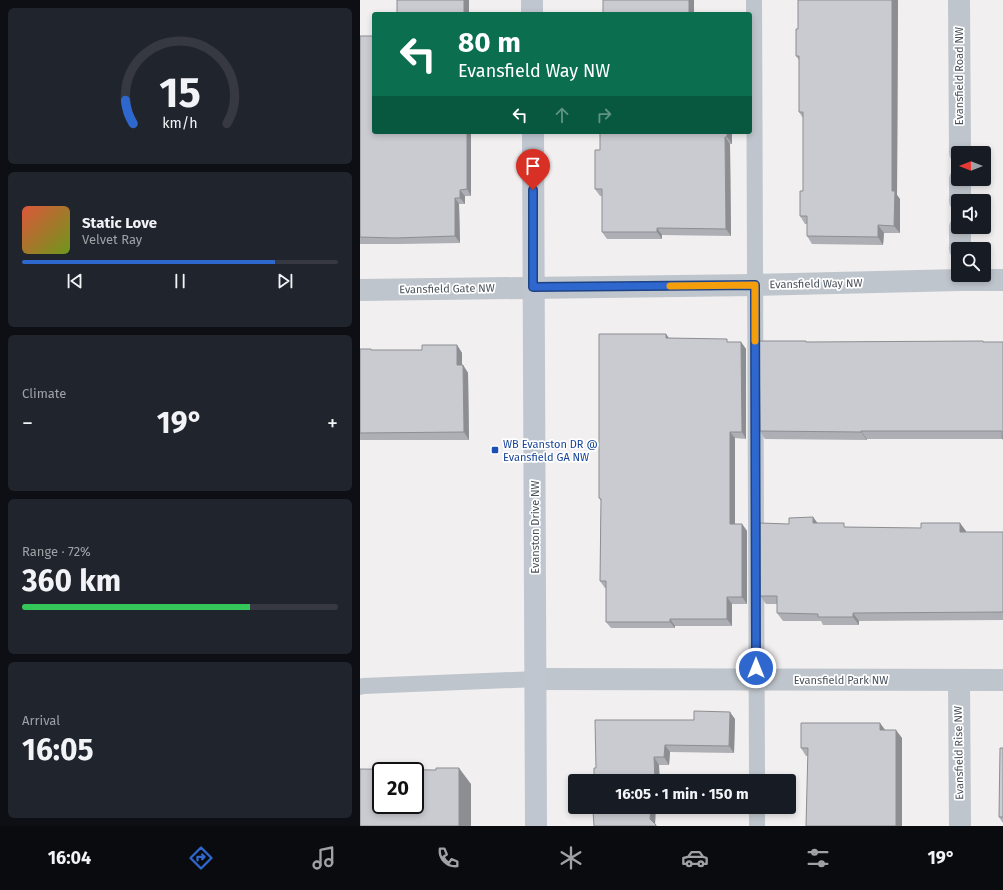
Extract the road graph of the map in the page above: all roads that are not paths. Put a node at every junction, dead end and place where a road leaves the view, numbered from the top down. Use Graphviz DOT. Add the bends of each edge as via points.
graph roads {
  1 [pos="532,0"];
  2 [pos="754,0"];
  3 [pos="959,0"];
  4 [pos="532,12"];
  5 [pos="533,134"];
  6 [pos="960,146"];
  7 [pos="951,277"];
  8 [pos="991,279"];
  9 [pos="1003,280"];
  10 [pos="755,285"];
  11 [pos="533,287"];
  12 [pos="360,290"];
  13 [pos="536,679"];
  14 [pos="756,680"];
  15 [pos="959,680"];
  16 [pos="1003,680"];
  17 [pos="361,682"];
  18 [pos="757,774"];
  19 [pos="757,814"];
  20 [pos="536,826"];
  21 [pos="757,826"];
  22 [pos="960,826"];
  1 -- 4 [label="street"];
  2 -- 10 [label="lane"];
  3 -- 6 [label="street, Evansfield Road NW"];
  5 -- 11 [label="street, Evanston Drive NW"];
  7 -- 10 [label="street, Evansfield Way NW"];
  8 -- 9 [label="street, Evansfield Way NW"];
  10 -- 11 [label="street, Evansfield Way NW"];
  10 -- 14 [label="lane"];
  11 -- 12 [label="street, Evansfield Gate NW"];
  11 -- 13 [label="street, Evanston Drive NW"];
  13 -- 14 [label="street, Evansfield Park NW"];
  13 -- 17 [label="lane"];
  13 -- 20 [label="street, Evanston Drive NW"];
  14 -- 15 [label="street, Evansfield Park NW"];
  14 -- 18 [label="lane"];
  15 -- 16 [label="street, Evansfield Park NW"];
  15 -- 22 [label="street, Evansfield Rise NW"];
  19 -- 21 [label="lane"];
}
